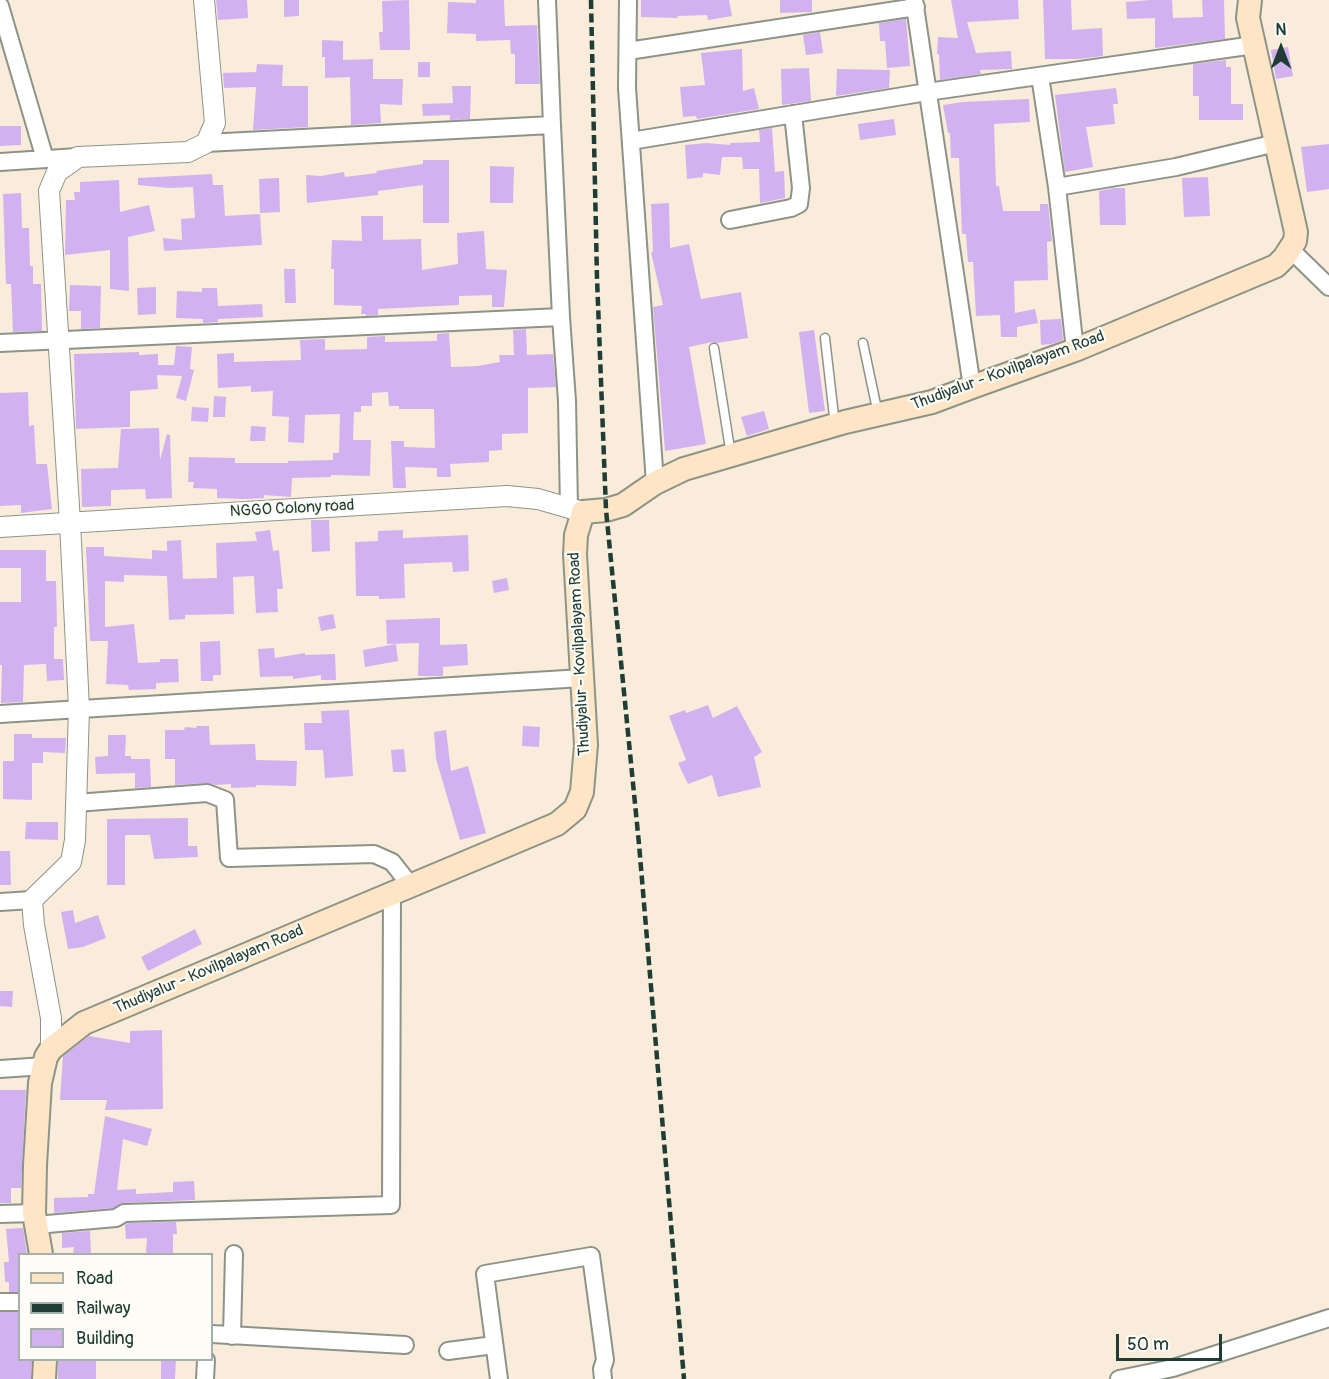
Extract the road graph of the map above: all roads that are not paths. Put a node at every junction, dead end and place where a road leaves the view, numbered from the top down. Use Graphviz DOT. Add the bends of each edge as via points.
graph roads {
  1 [pos="204,0"];
  2 [pos="547,0"];
  3 [pos="628,0"];
  4 [pos="915,4"];
  5 [pos="0,6"];
  6 [pos="1247,6"];
  7 [pos="1254,45"];
  8 [pos="628,51"];
  9 [pos="1040,76"];
  10 [pos="927,92"];
  11 [pos="793,114"];
  12 [pos="552,125"];
  13 [pos="631,141"];
  14 [pos="206,143"];
  15 [pos="1276,143"];
  16 [pos="78,157"];
  17 [pos="45,159"];
  18 [pos="0,162"];
  19 [pos="1057,187"];
  20 [pos="730,220"];
  21 [pos="1290,249"];
  22 [pos="1329,287"];
  23 [pos="561,317"];
  24 [pos="825,338"];
  25 [pos="58,339"];
  26 [pos="0,343"];
  27 [pos="863,343"];
  28 [pos="714,348"];
  29 [pos="1075,350"];
  30 [pos="972,387"];
  31 [pos="878,415"];
  32 [pos="836,425"];
  33 [pos="731,456"];
  34 [pos="655,483"];
  35 [pos="576,510"];
  36 [pos="70,522"];
  37 [pos="0,527"];
  38 [pos="582,678"];
  39 [pos="79,709"];
  40 [pos="0,714"];
  41 [pos="76,803"];
  42 [pos="402,890"];
  43 [pos="32,900"];
  44 [pos="0,902"];
  45 [pos="48,1058"];
  46 [pos="0,1069"];
  47 [pos="0,1214"];
  48 [pos="35,1219"];
  49 [pos="41,1253"];
  50 [pos="234,1254"];
  51 [pos="0,1302"];
  52 [pos="18,1302"];
  53 [pos="1329,1318"];
  54 [pos="213,1334"];
  55 [pos="232,1336"];
  56 [pos="405,1345"];
  57 [pos="494,1345"];
  58 [pos="448,1351"];
  59 [pos="45,1361"];
  60 [pos="206,1361"];
  61 [pos="44,1379"];
  62 [pos="205,1379"];
  63 [pos="499,1379"];
  64 [pos="603,1379"];
  65 [pos="1119,1379"];
  1 -- 14 [label="street" via="215,123"];
  2 -- 12 [label="street"];
  3 -- 8 [label="street"];
  4 -- 8 [label="street"];
  4 -- 10 [label="street"];
  5 -- 17 [label="street"];
  6 -- 7 [label="main road"];
  7 -- 9 [label="street"];
  7 -- 15 [label="main road"];
  8 -- 13 [label="street"];
  9 -- 10 [label="street"];
  9 -- 19 [label="street"];
  10 -- 11 [label="street"];
  10 -- 30 [label="street"];
  11 -- 13 [label="street"];
  11 -- 20 [label="street" via="801,188 799,204"];
  12 -- 14 [label="street"];
  12 -- 23 [label="street"];
  13 -- 34 [label="street"];
  14 -- 16 [label="street" via="188,152"];
  15 -- 19 [label="street" via="1176,167"];
  15 -- 21 [label="main road" via="1296,232"];
  16 -- 17 [label="street"];
  16 -- 25 [label="street" via="57,172 50,191"];
  17 -- 18 [label="street"];
  19 -- 29 [label="street"];
  21 -- 22 [label="street"];
  21 -- 29 [label="main road, Thudiyalur - Kovilpalayam Road" via="1276,266"];
  23 -- 25 [label="street"];
  23 -- 35 [label="street"];
  24 -- 32 [label="lane"];
  25 -- 26 [label="street"];
  25 -- 36 [label="street"];
  27 -- 31 [label="lane"];
  28 -- 33 [label="lane"];
  29 -- 30 [label="main road, Thudiyalur - Kovilpalayam Road"];
  30 -- 31 [label="main road, Thudiyalur - Kovilpalayam Road"];
  31 -- 32 [label="main road, Thudiyalur - Kovilpalayam Road"];
  32 -- 33 [label="main road, Thudiyalur - Kovilpalayam Road"];
  33 -- 34 [label="main road, Thudiyalur - Kovilpalayam Road"];
  34 -- 35 [label="main road, Thudiyalur - Kovilpalayam Road" via="623,505 606,510"];
  35 -- 36 [label="street, NGGO Colony road" via="538,499 507,496"];
  35 -- 38 [label="main road, Thudiyalur - Kovilpalayam Road"];
  36 -- 37 [label="street, NGGO Colony road"];
  36 -- 39 [label="street"];
  38 -- 39 [label="street"];
  38 -- 42 [label="main road, Thudiyalur - Kovilpalayam Road" via="585,775 575,808 557,824"];
  39 -- 40 [label="street"];
  39 -- 41 [label="street"];
  41 -- 42 [label="street" via="207,793 225,800 229,858 374,854 392,862"];
  41 -- 43 [label="street" via="71,862"];
  42 -- 45 [label="main road, Thudiyalur - Kovilpalayam Road" via="84,1023"];
  42 -- 48 [label="street" via="391,1205"];
  43 -- 44 [label="street"];
  43 -- 45 [label="street" via="51,1018"];
  45 -- 46 [label="street"];
  45 -- 48 [label="main road" via="39,1083"];
  47 -- 48 [label="street"];
  48 -- 49 [label="main road"];
  50 -- 55 [label="street"];
  51 -- 52 [label="street"];
  53 -- 65 [label="street" via="1173,1368"];
  54 -- 55 [label="street"];
  55 -- 56 [label="street"];
  57 -- 58 [label="street"];
  57 -- 63 [label="street"];
  57 -- 64 [label="street" via="485,1274 591,1256 605,1360"];
  59 -- 61 [label="main road"];
  60 -- 62 [label="street"];
}
